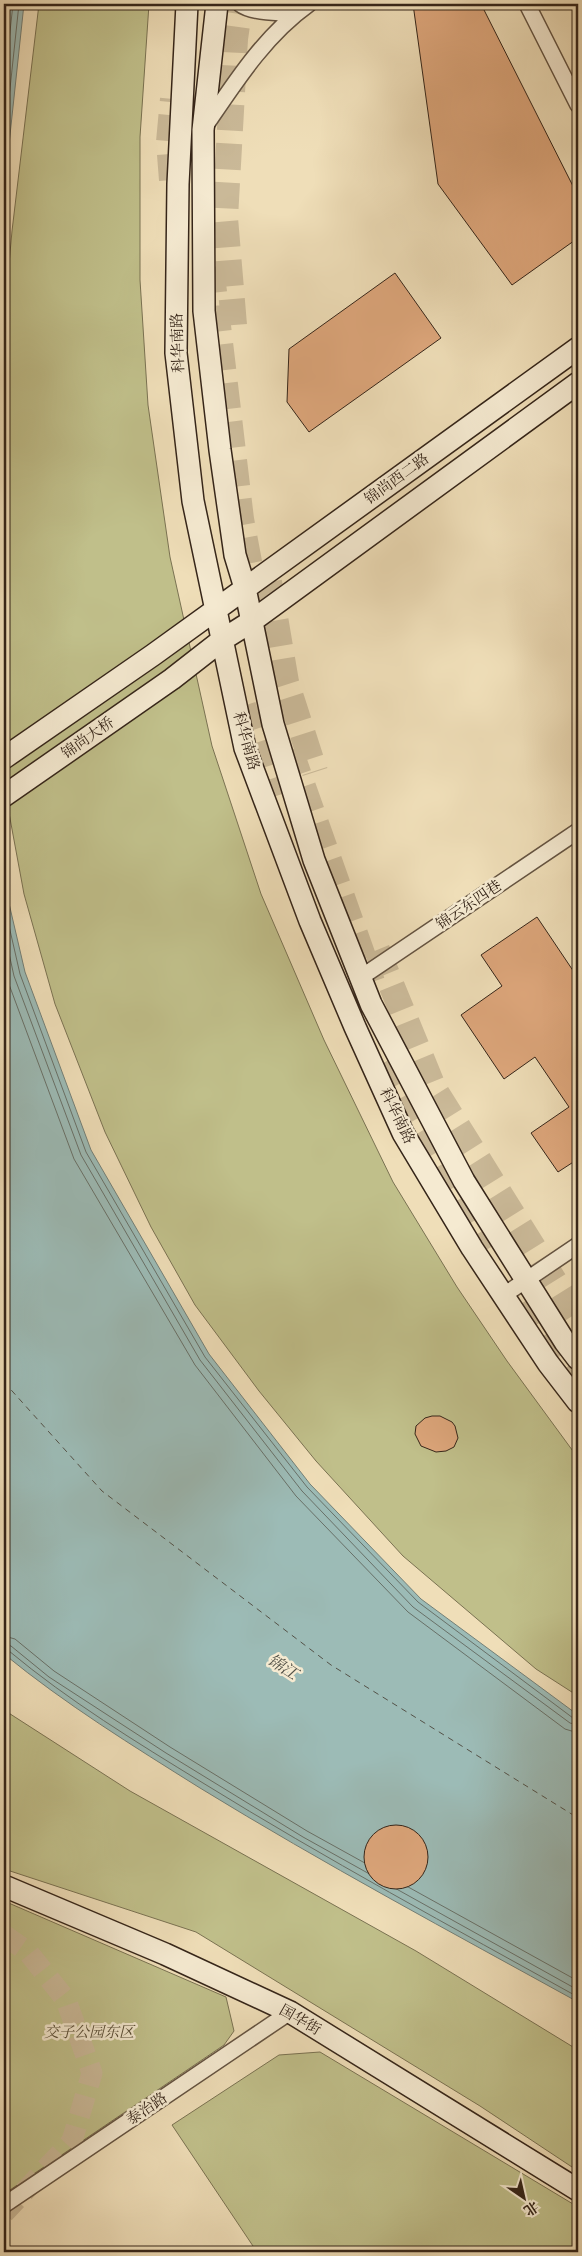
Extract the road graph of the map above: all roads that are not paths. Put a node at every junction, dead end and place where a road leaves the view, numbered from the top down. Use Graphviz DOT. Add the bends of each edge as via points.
graph roads {
  1 [pos="187,4"];
  2 [pos="217,4"];
  3 [pos="240,4"];
  4 [pos="309,4"];
  5 [pos="527,4"];
  6 [pos="296,13"];
  7 [pos="578,104"];
  8 [pos="203,130"];
  9 [pos="578,348"];
  10 [pos="578,383"];
  11 [pos="245,588"];
  12 [pos="215,608"];
  13 [pos="252,621"];
  14 [pos="222,640"];
  15 [pos="4,758"];
  16 [pos="4,796"];
  17 [pos="578,831"];
  18 [pos="360,978"];
  19 [pos="578,1245"];
  20 [pos="526,1280"];
  21 [pos="504,1295"];
  22 [pos="578,1359"];
  23 [pos="578,1402"];
  24 [pos="4,1886"];
  25 [pos="290,2012"];
  26 [pos="578,2190"];
  27 [pos="4,2205"];
  1 -- 12 [label="main road, 科华南路" via="178,184 176,353 193,501"];
  2 -- 8 [label="main road, 科华南路"];
  3 -- 6 [label="street" via="272,12"];
  4 -- 6 [label="street"];
  5 -- 7 [label="street"];
  6 -- 8 [label="street" via="247,64"];
  8 -- 11 [label="main road, 科华南路" via="204,311 220,450 233,536"];
  9 -- 11 [label="main road, 锦尚西二路"];
  10 -- 13 [label="main road, 锦尚大桥"];
  11 -- 12 [label="main road, 锦尚西二路"];
  11 -- 13 [label="main road, 科华南路"];
  12 -- 14 [label="main road, 科华南路"];
  12 -- 15 [label="main road, 锦尚西二路"];
  13 -- 14 [label="main road, 锦尚大桥"];
  13 -- 18 [label="main road, 科华南路" via="273,724 314,860"];
  14 -- 16 [label="main road, 锦尚大桥" via="172,679"];
  14 -- 21 [label="main road, 科华南路" via="245,748 310,921 355,1027 404,1133 472,1248"];
  17 -- 18 [label="street, 锦云东四巷"];
  18 -- 20 [label="main road, 科华南路" via="464,1181"];
  19 -- 20 [label="street"];
  20 -- 21 [label="street"];
  20 -- 22 [label="main road, 科华南路"];
  21 -- 23 [label="main road, 科华南路"];
  24 -- 25 [label="main road, 国华街" via="165,1954"];
  25 -- 26 [label="main road, 国华街"];
  25 -- 27 [label="street, 泰治路"];
}
